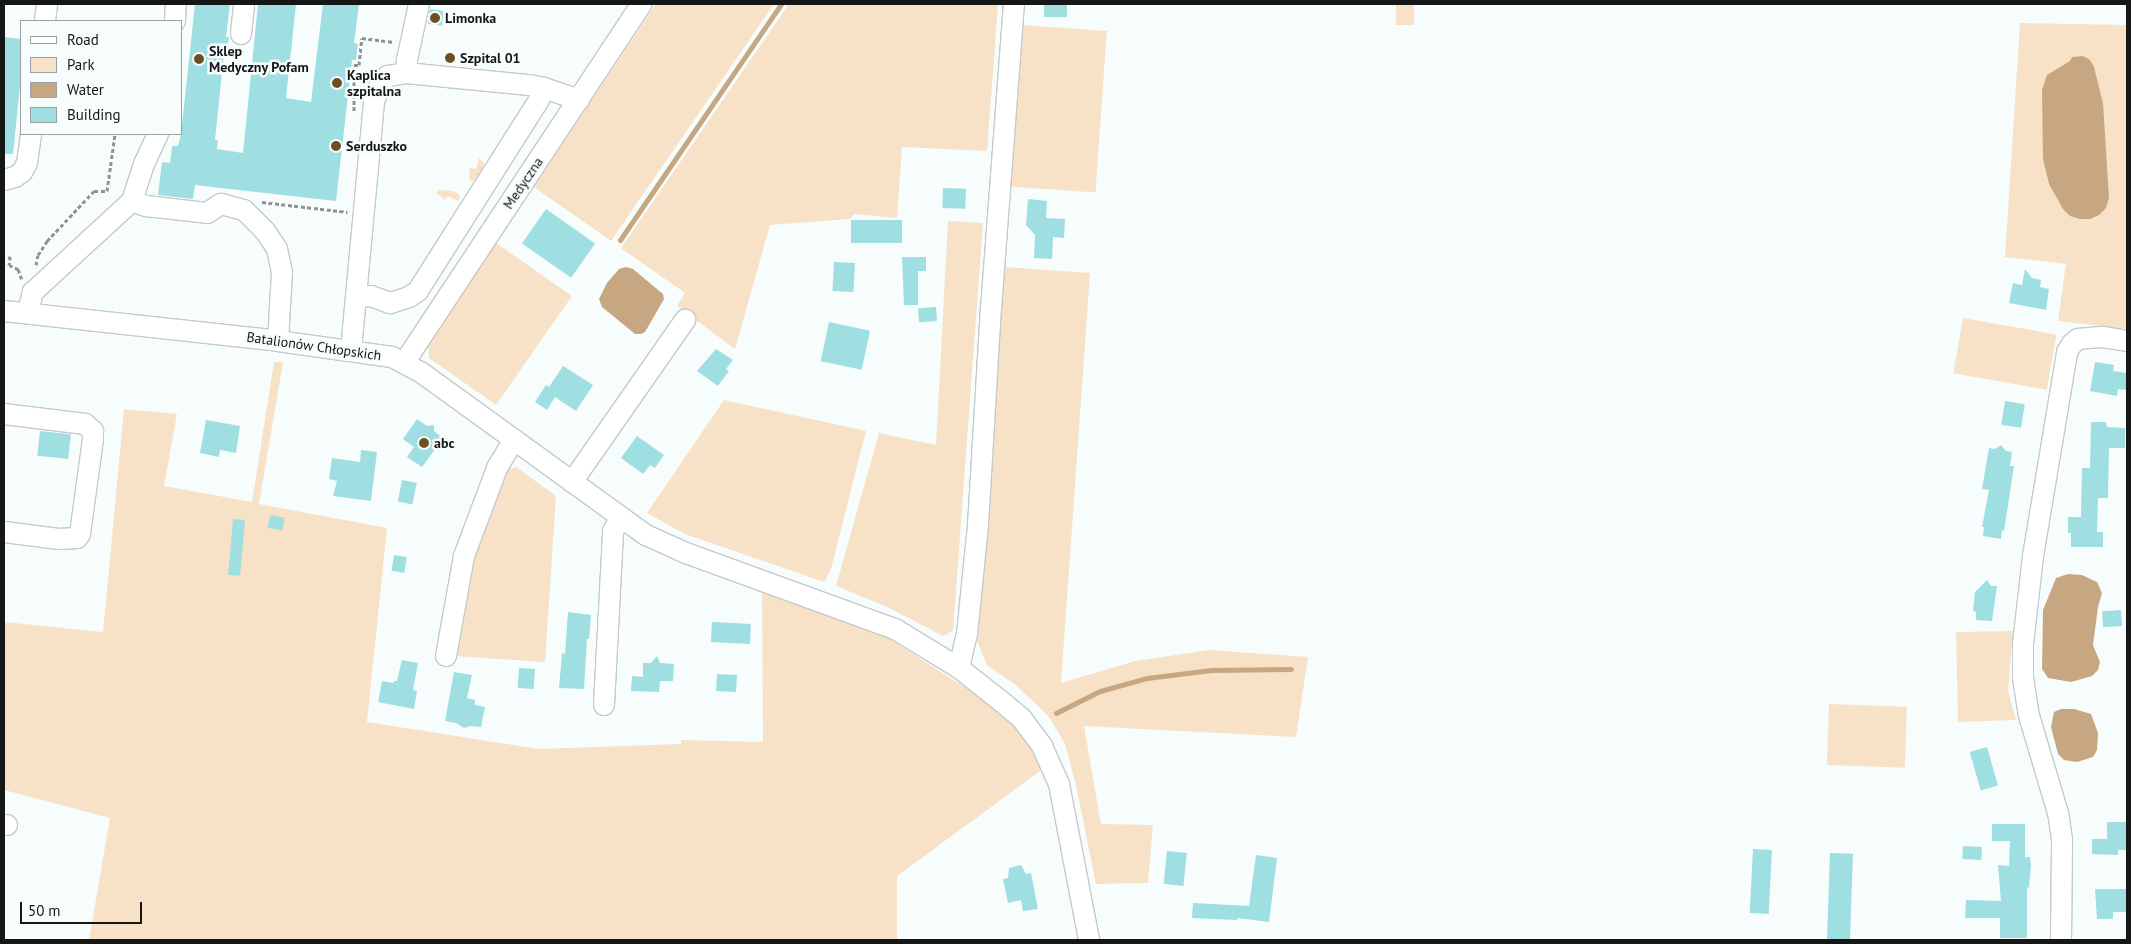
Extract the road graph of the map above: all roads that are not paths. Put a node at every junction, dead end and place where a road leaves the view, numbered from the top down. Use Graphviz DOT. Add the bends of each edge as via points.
graph roads {
  1 [pos="47,4"];
  2 [pos="176,4"];
  3 [pos="244,4"];
  4 [pos="420,4"];
  5 [pos="642,4"];
  6 [pos="1014,4"];
  7 [pos="44,20"];
  8 [pos="174,20"];
  9 [pos="241,34"];
  10 [pos="406,73"];
  11 [pos="544,88"];
  12 [pos="579,100"];
  13 [pos="31,135"];
  14 [pos="158,135"];
  15 [pos="4,180"];
  16 [pos="132,201"];
  17 [pos="357,297"];
  18 [pos="4,311"];
  19 [pos="28,313"];
  20 [pos="685,320"];
  21 [pos="278,340"];
  22 [pos="2127,341"];
  23 [pos="351,350"];
  24 [pos="404,362"];
  25 [pos="4,414"];
  26 [pos="514,440"];
  27 [pos="572,482"];
  28 [pos="621,517"];
  29 [pos="4,532"];
  30 [pos="446,656"];
  31 [pos="959,668"];
  32 [pos="604,705"];
  33 [pos="1089,940"];
  34 [pos="2060,940"];
  1 -- 7 [label="street"];
  2 -- 8 [label="street"];
  3 -- 9 [label="street"];
  4 -- 10 [label="street" via="406,60"];
  5 -- 12 [label="street, Medyczna"];
  6 -- 31 [label="street" via="978,525 968,634"];
  10 -- 11 [label="street"];
  10 -- 17 [label="street" via="388,76 376,92 362,214"];
  11 -- 12 [label="street"];
  11 -- 17 [label="street" via="418,291 390,303 371,296"];
  12 -- 24 [label="street, Medyczna"];
  13 -- 15 [label="street" via="27,163 22,172"];
  14 -- 16 [label="street"];
  16 -- 19 [label="street" via="33,292"];
  16 -- 21 [label="street" via="146,206 207,213 221,204 244,210 277,248 282,272"];
  17 -- 23 [label="street"];
  18 -- 19 [label="street, Batalionów Chłopskich"];
  19 -- 21 [label="street, Batalionów Chłopskich"];
  20 -- 27 [label="street"];
  21 -- 23 [label="street, Batalionów Chłopskich"];
  22 -- 34 [label="street" via="2078,339 2067,352 2033,556 2023,644 2023,678 2029,716 2058,813 2062,840"];
  23 -- 24 [label="street, Batalionów Chłopskich" via="376,353"];
  24 -- 26 [label="street, Batalionów Chłopskich"];
  25 -- 29 [label="street" via="85,424 93,431 94,439 77,538"];
  26 -- 27 [label="street, Batalionów Chłopskich"];
  26 -- 30 [label="street" via="496,468 464,556"];
  27 -- 28 [label="street, Batalionów Chłopskich"];
  28 -- 31 [label="street, Batalionów Chłopskich" via="646,535 686,553 895,629"];
  28 -- 32 [label="street" via="613,531"];
  31 -- 33 [label="street, Batalionów Chłopskich" via="1022,719 1051,763 1059,784"];
}
